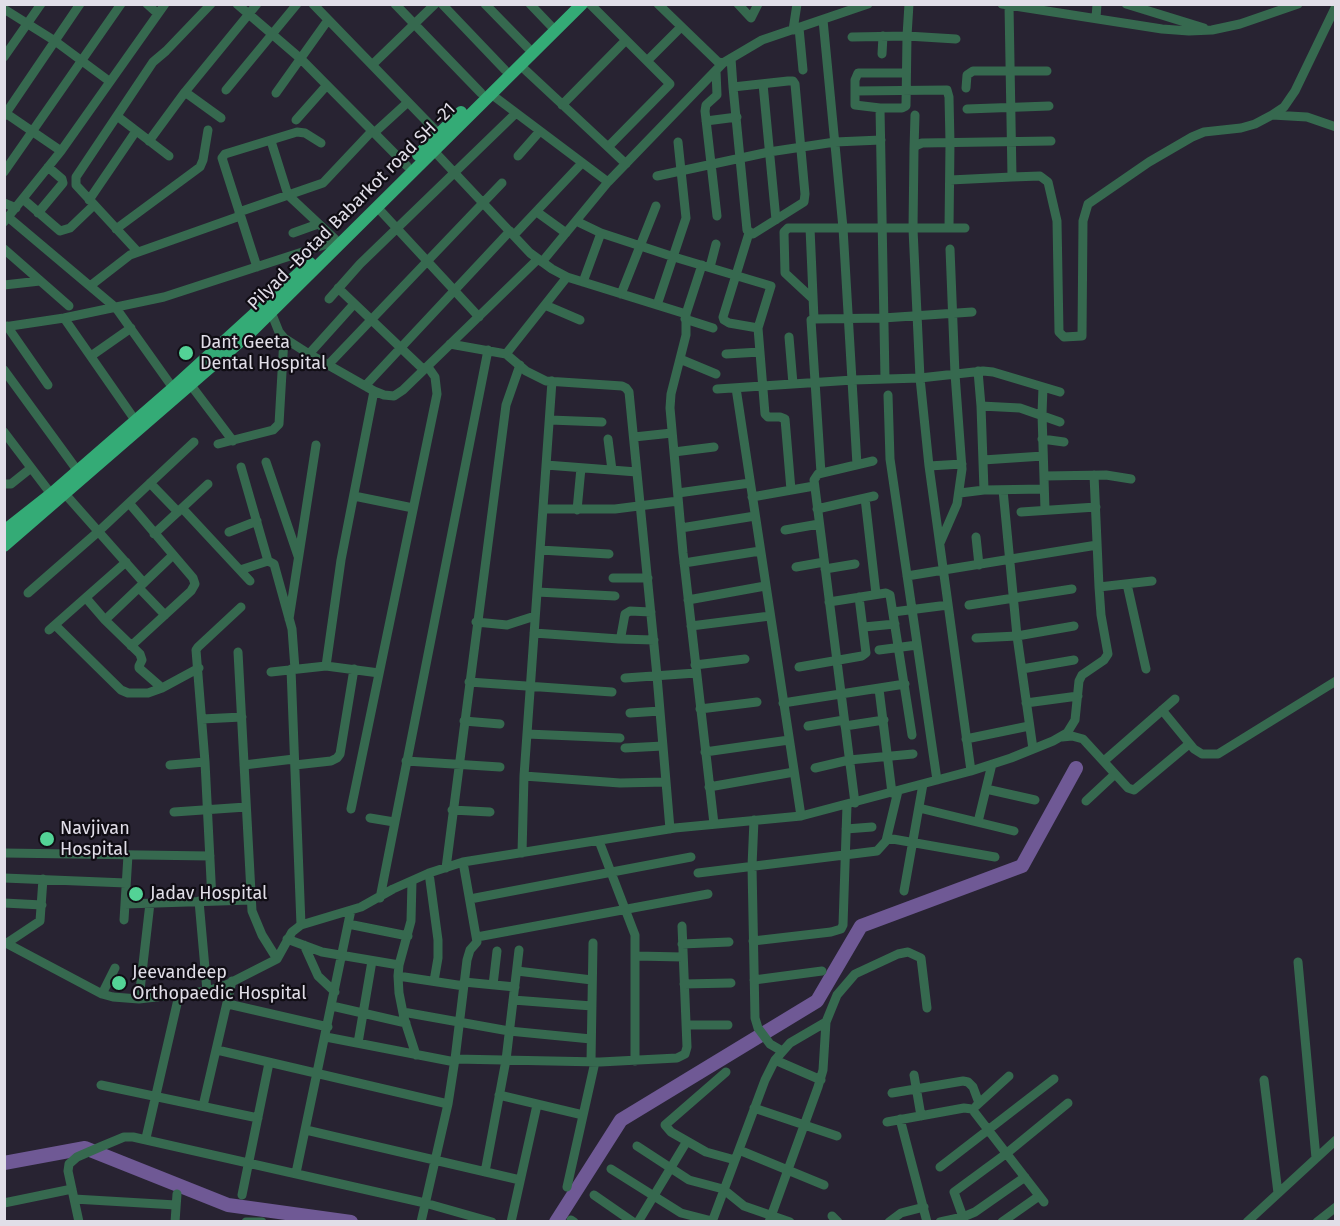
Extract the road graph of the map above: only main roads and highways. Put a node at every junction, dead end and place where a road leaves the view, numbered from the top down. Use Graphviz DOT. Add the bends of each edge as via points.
graph roads {
  1 [pos="573,4"];
  2 [pos="582,4"];
  3 [pos="486,94"];
  4 [pos="307,271"];
  5 [pos="4,531"];
  6 [pos="4,546"];
  1 -- 3 [label="main road, Pilyad -Botad Babarkot road SH -21" via="505,70"];
  2 -- 3 [label="main road, Pilyad -Botad Babarkot road SH -21"];
  3 -- 4 [label="main road, Pilyad -Botad Babarkot road SH -21" via="434,151"];
  3 -- 4 [label="main road, Pilyad -Botad Babarkot road SH -21" via="439,134"];
  4 -- 5 [label="main road, Pilyad -Botad Babarkot road SH -21"];
  4 -- 6 [label="main road, Pilyad -Botad Babarkot road SH -21" via="250,333"];
}
